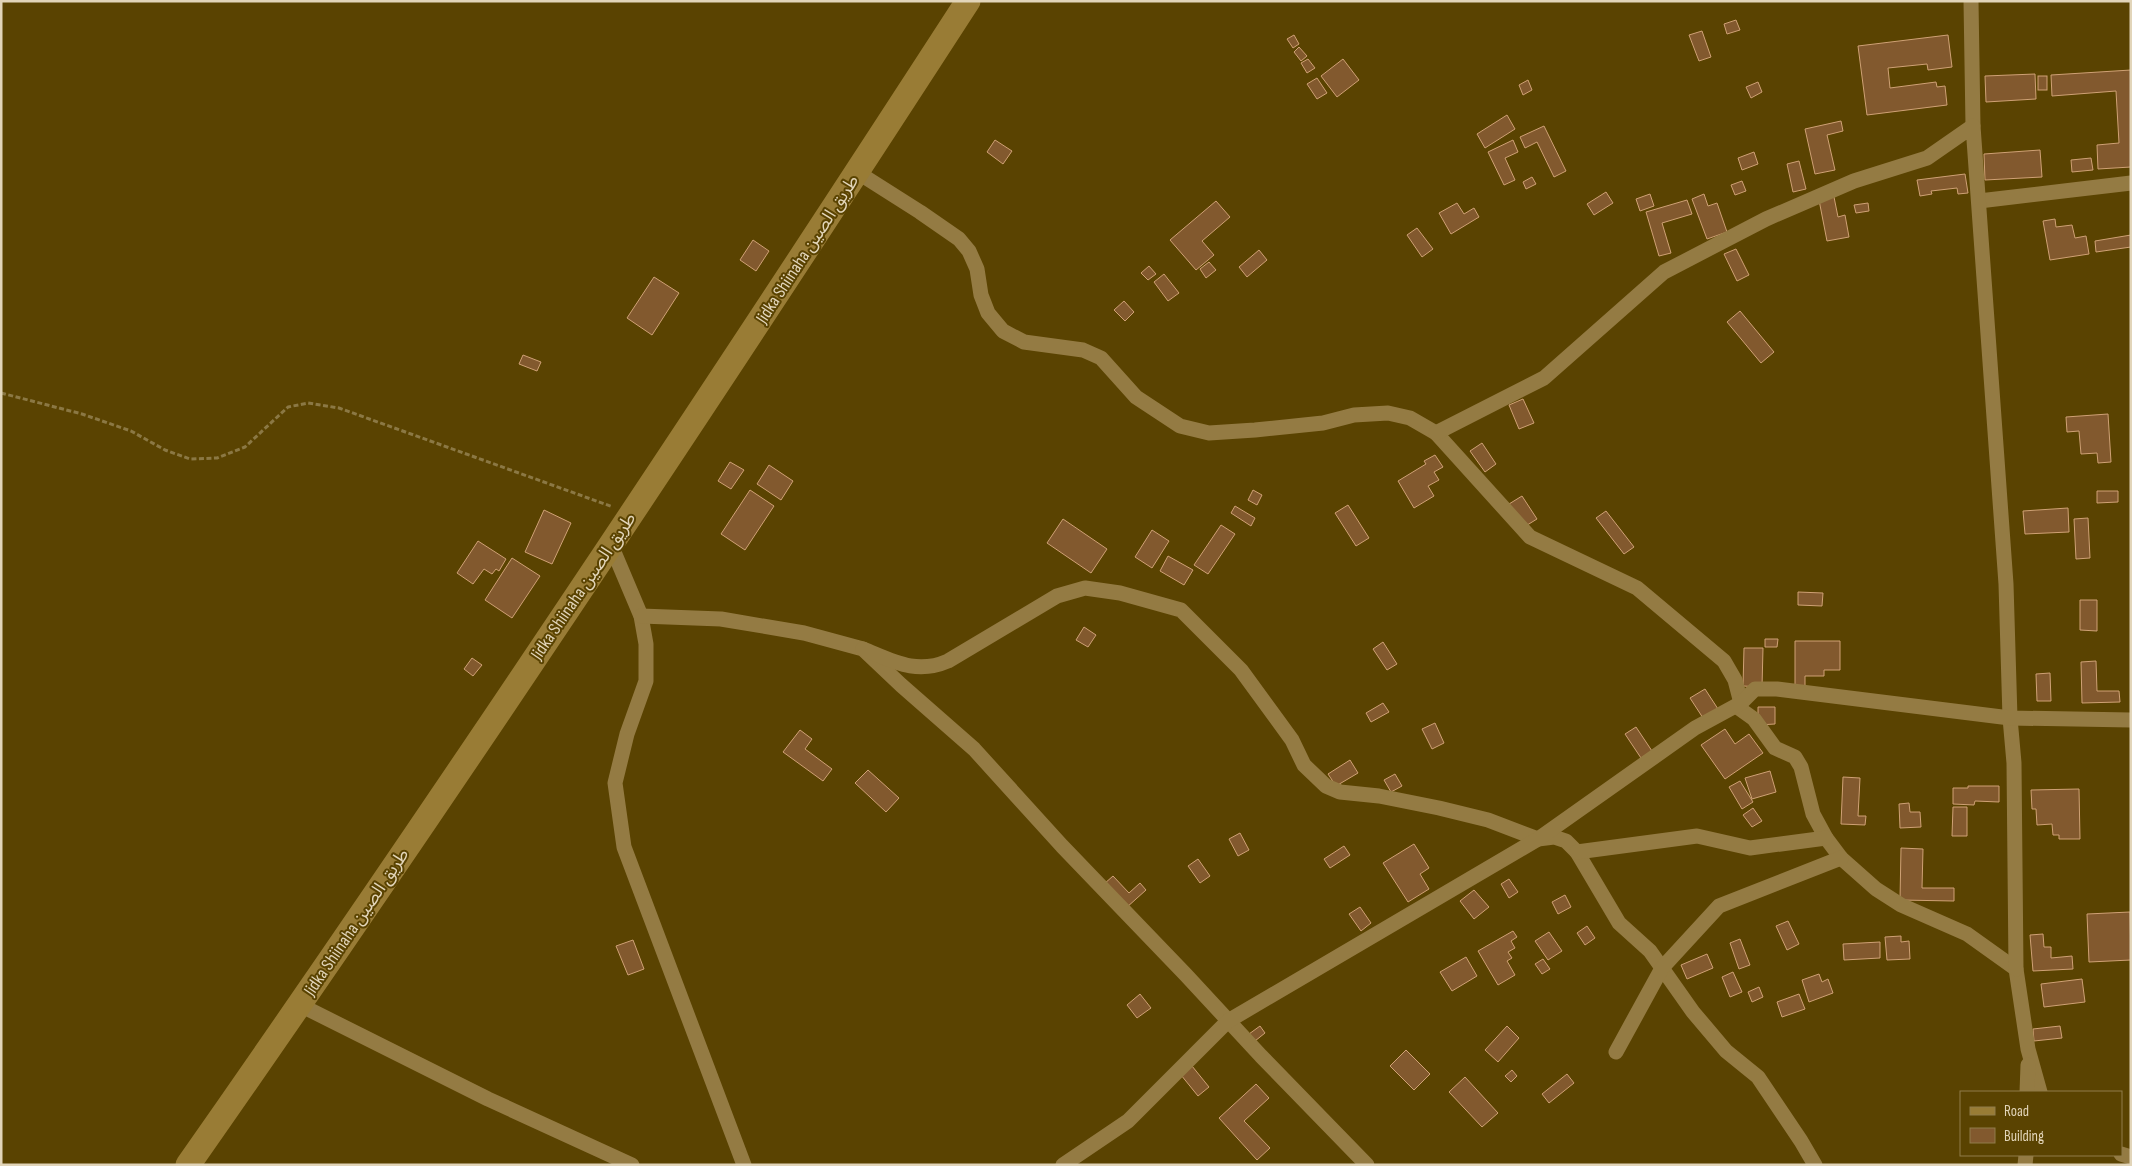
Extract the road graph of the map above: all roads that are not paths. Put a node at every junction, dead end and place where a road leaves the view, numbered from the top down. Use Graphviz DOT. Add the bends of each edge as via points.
graph roads {
  1 [pos="968,1"];
  2 [pos="1972,1"];
  3 [pos="1973,126"];
  4 [pos="857,172"];
  5 [pos="2131,183"];
  6 [pos="1979,200"];
  7 [pos="1436,433"];
  8 [pos="611,545"];
  9 [pos="642,616"];
  10 [pos="863,649"];
  11 [pos="1741,702"];
  12 [pos="2010,718"];
  13 [pos="2131,720"];
  14 [pos="1826,838"];
  15 [pos="1538,839"];
  16 [pos="1577,852"];
  17 [pos="1841,858"];
  18 [pos="1662,968"];
  19 [pos="2016,969"];
  20 [pos="300,1005"];
  21 [pos="1228,1021"];
  22 [pos="2028,1049"];
  23 [pos="1616,1052"];
  24 [pos="2027,1091"];
  25 [pos="2040,1091"];
  26 [pos="188,1165"];
  27 [pos="632,1165"];
  28 [pos="744,1165"];
  29 [pos="1063,1165"];
  30 [pos="1368,1165"];
  31 [pos="1815,1165"];
  1 -- 4 [label="main road, Jidka Shiinaha طريق الصين"];
  2 -- 3 [label="street"];
  3 -- 6 [label="street"];
  3 -- 7 [label="street" via="1927,158 1854,181 1766,219 1664,272 1544,378"];
  4 -- 7 [label="street" via="959,239 977,269 988,313 1003,331 1024,342 1083,350 1101,358 1136,397 1180,426 1209,433 1388,413 1410,418"];
  4 -- 8 [label="main road, Jidka Shiinaha طريق الصين"];
  5 -- 6 [label="street"];
  6 -- 12 [label="street" via="2006,584"];
  7 -- 11 [label="street" via="1530,538 1637,588 1724,661 1735,680"];
  8 -- 9 [label="street"];
  8 -- 20 [label="main road, Jidka Shiinaha طريق الصين"];
  9 -- 10 [label="street" via="721,619 804,632"];
  9 -- 28 [label="street" via="646,681 627,734 615,783 624,847"];
  10 -- 15 [label="street" via="900,664 935,667 1057,596 1085,588 1120,593 1181,610 1241,670 1292,740 1304,765 1326,786 1340,792 1379,796 1488,820"];
  10 -- 21 [label="street" via="974,749"];
  11 -- 12 [label="street" via="1755,689 1777,689"];
  11 -- 14 [label="street" via="1740,709 1754,719 1775,748 1795,757 1801,767 1813,814"];
  11 -- 15 [label="street" via="1695,728"];
  12 -- 13 [label="street"];
  12 -- 19 [label="street" via="2014,763"];
  14 -- 16 [label="street" via="1750,848 1697,836"];
  14 -- 17 [label="street"];
  15 -- 16 [label="street" via="1554,837 1566,841"];
  15 -- 21 [label="street"];
  16 -- 18 [label="street" via="1619,923 1643,943"];
  17 -- 18 [label="street" via="1719,906"];
  17 -- 19 [label="street" via="1876,889 1901,905 1967,934"];
  18 -- 23 [label="street"];
  18 -- 31 [label="street" via="1721,1044 1758,1077"];
  19 -- 22 [label="street"];
  20 -- 26 [label="main road, Jidka Shiinaha طريق الصين"];
  20 -- 27 [label="street" via="488,1099"];
  21 -- 29 [label="street" via="1128,1121"];
  21 -- 30 [label="street"];
  22 -- 24 [label="street"];
  22 -- 25 [label="street"];
}
